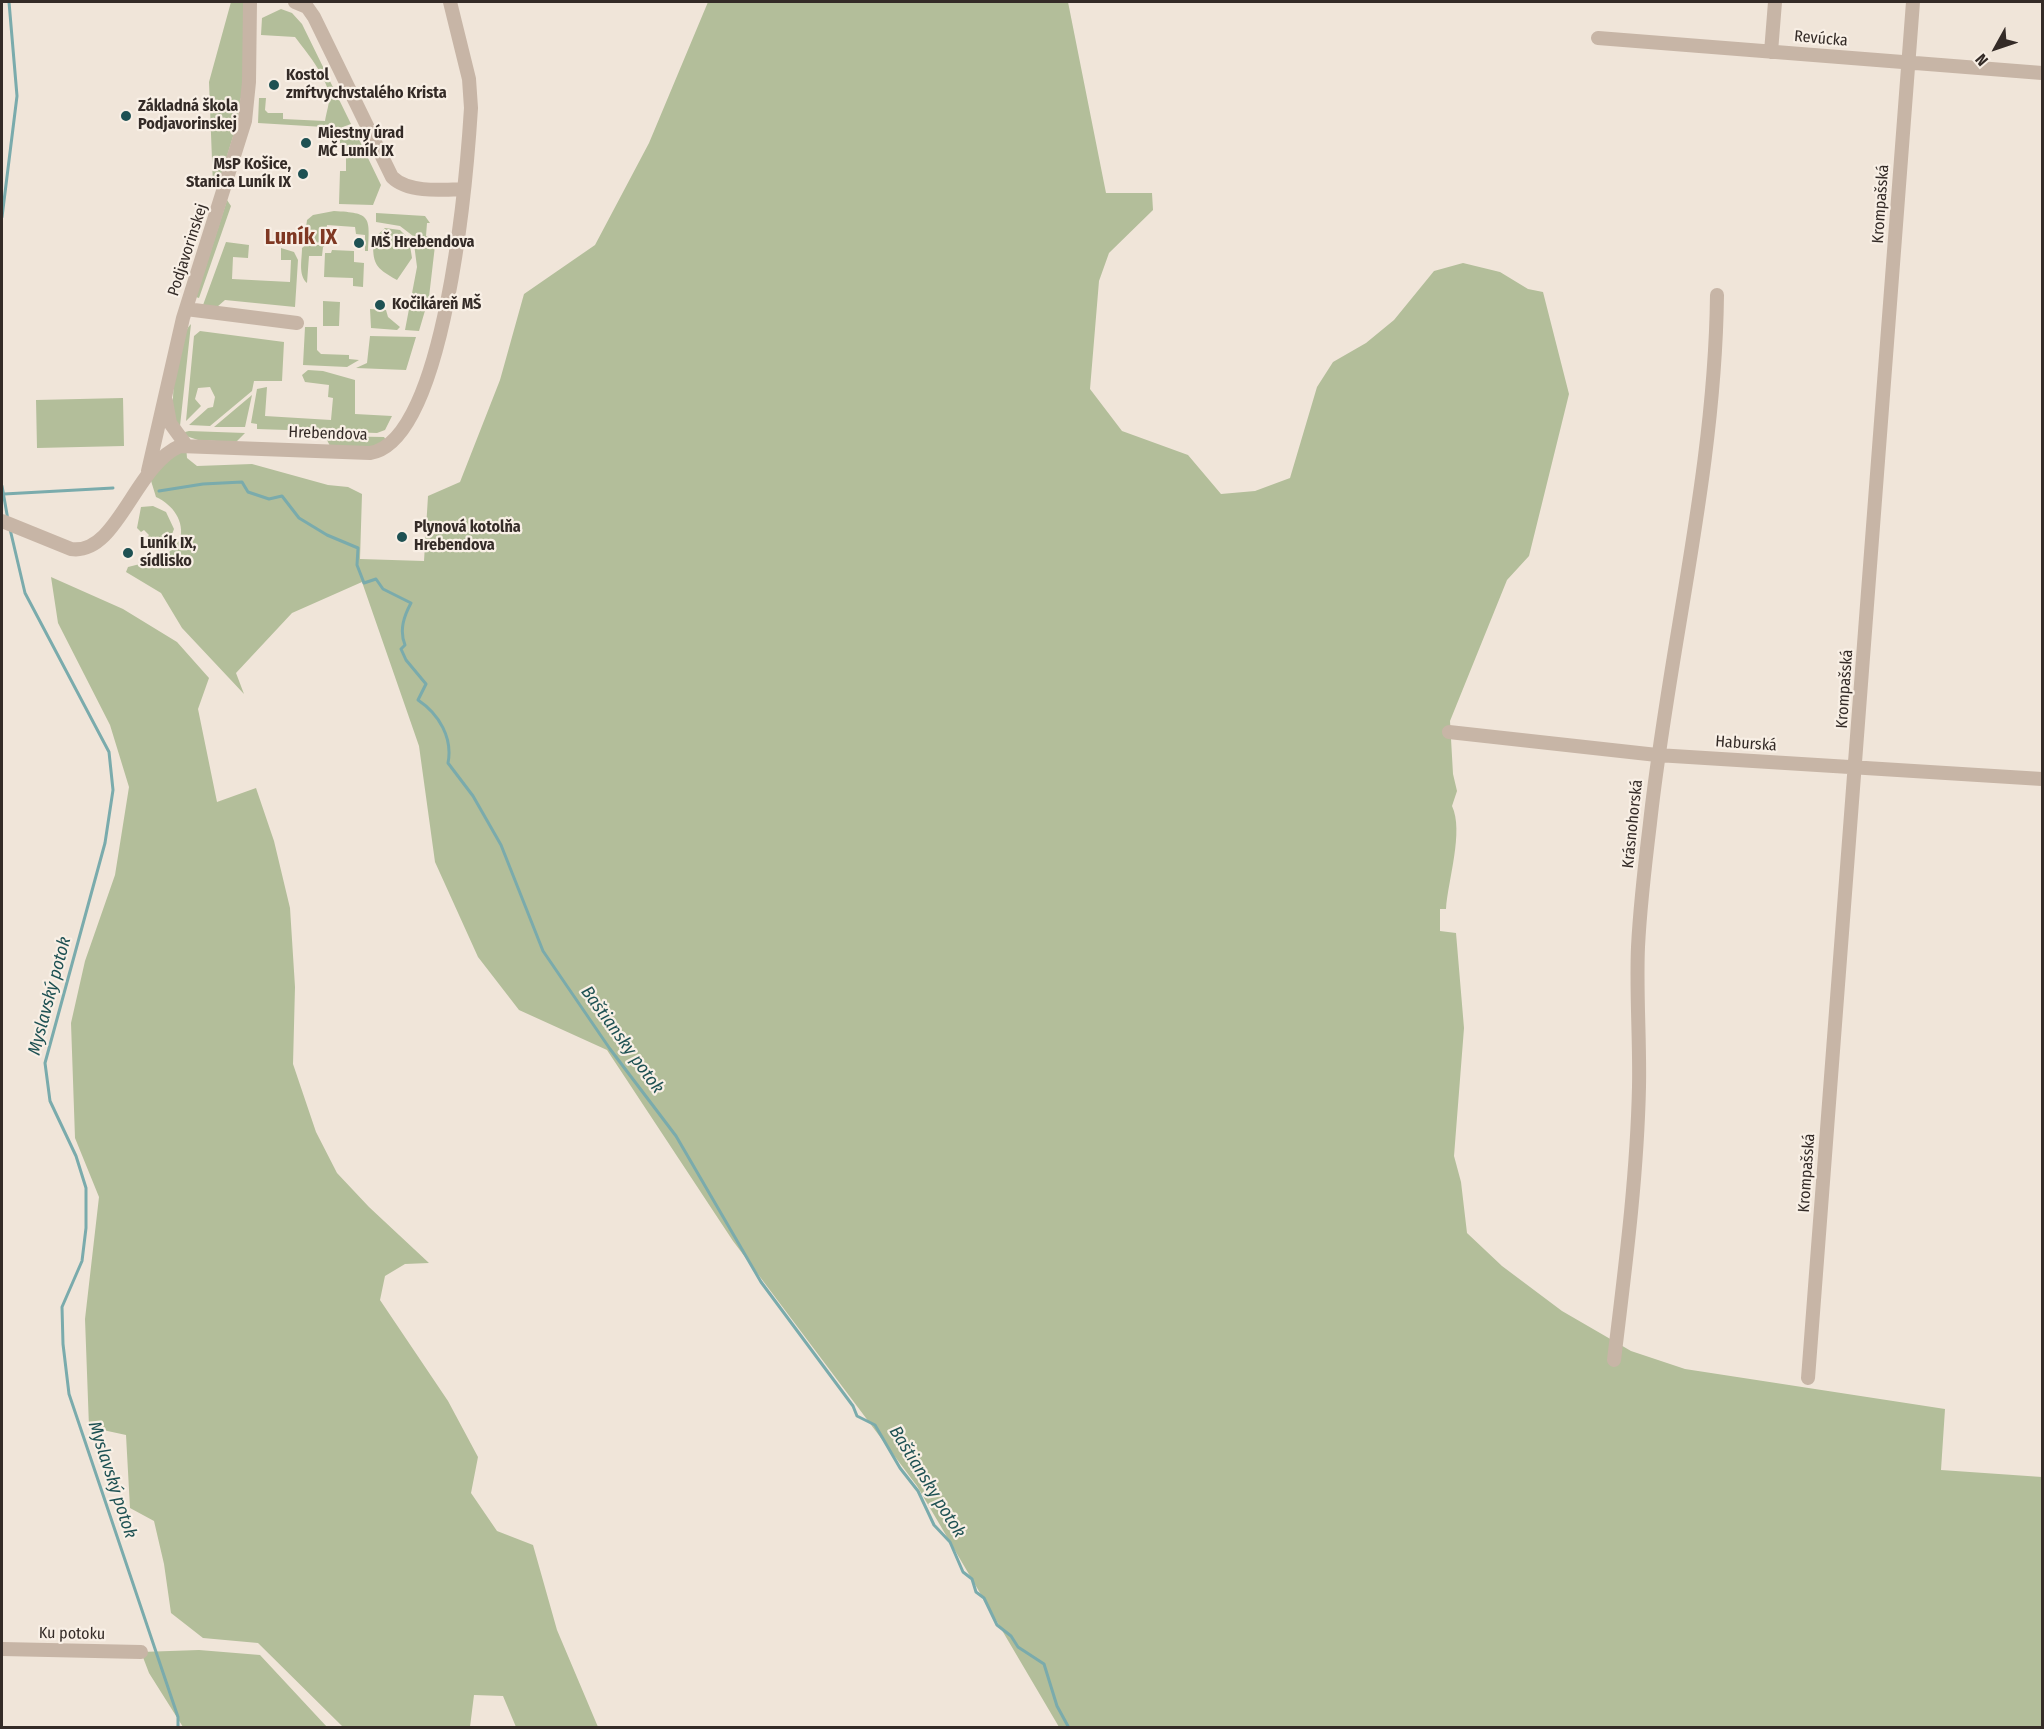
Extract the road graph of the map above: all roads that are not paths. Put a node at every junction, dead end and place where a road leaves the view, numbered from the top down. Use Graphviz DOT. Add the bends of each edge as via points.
graph roads {
  1 [pos="250,2"];
  2 [pos="295,2"];
  3 [pos="450,2"];
  4 [pos="1775,2"];
  5 [pos="1913,2"];
  6 [pos="1598,38"];
  7 [pos="1771,52"];
  8 [pos="1908,63"];
  9 [pos="2043,73"];
  10 [pos="463,189"];
  11 [pos="1717,296"];
  12 [pos="186,309"];
  13 [pos="297,323"];
  14 [pos="165,399"];
  15 [pos="186,445"];
  16 [pos="148,471"];
  17 [pos="2,521"];
  18 [pos="1449,732"];
  19 [pos="1658,755"];
  20 [pos="1855,768"];
  21 [pos="2043,779"];
  22 [pos="1614,1360"];
  23 [pos="1808,1378"];
  24 [pos="2,1649"];
  25 [pos="141,1652"];
  1 -- 12 [label="street, Podjavorinskej" via="245,121"];
  2 -- 10 [label="street" via="307,7 314,17 392,177 426,189"];
  3 -- 10 [label="street, Hrebendova" via="471,96"];
  4 -- 7 [label="street"];
  5 -- 8 [label="street, Krompašská"];
  6 -- 7 [label="street, Revúcka"];
  7 -- 8 [label="street, Revúcka"];
  8 -- 9 [label="street, Revúcka"];
  8 -- 20 [label="street, Krompašská"];
  10 -- 15 [label="street, Hrebendova" via="445,320 412,415 392,442 377,452 366,453"];
  11 -- 19 [label="street, Krásnohorská" via="1709,420 1678,644"];
  12 -- 13 [label="street"];
  12 -- 14 [label="street, Podjavorinskej"];
  14 -- 15 [label="street" via="170,423"];
  14 -- 16 [label="street, Podjavorinskej"];
  15 -- 16 [label="street" via="168,453"];
  16 -- 17 [label="street" via="108,534 93,546 71,549"];
  18 -- 19 [label="street, Haburská"];
  19 -- 20 [label="street, Haburská"];
  19 -- 22 [label="street, Krásnohorská" via="1638,948 1635,1170"];
  20 -- 21 [label="street, Haburská"];
  20 -- 23 [label="street, Krompašská"];
  24 -- 25 [label="street, Ku potoku"];
}
